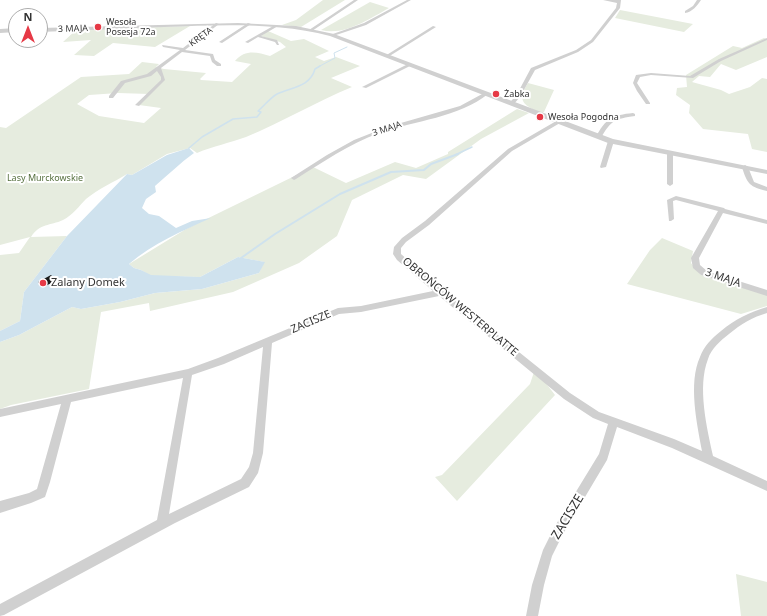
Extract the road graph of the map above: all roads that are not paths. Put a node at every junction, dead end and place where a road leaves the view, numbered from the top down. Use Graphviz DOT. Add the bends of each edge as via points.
graph roads {
  1 [pos="356,0"];
  2 [pos="409,0"];
  3 [pos="605,0"];
  4 [pos="699,0"];
  5 [pos="619,1"];
  6 [pos="686,12"];
  7 [pos="217,24"];
  8 [pos="249,24"];
  9 [pos="276,26"];
  10 [pos="434,27"];
  11 [pos="48,30"];
  12 [pos="311,30"];
  13 [pos="332,35"];
  14 [pos="257,36"];
  15 [pos="767,39"];
  16 [pos="221,42"];
  17 [pos="247,42"];
  18 [pos="278,44"];
  19 [pos="163,46"];
  20 [pos="184,50"];
  21 [pos="387,56"];
  22 [pos="219,65"];
  23 [pos="410,65"];
  24 [pos="159,68"];
  25 [pos="364,86"];
  26 [pos="486,94"];
  27 [pos="111,97"];
  28 [pos="648,103"];
  29 [pos="511,104"];
  30 [pos="137,105"];
  31 [pos="633,115"];
  32 [pos="558,122"];
  33 [pos="599,137"];
  34 [pos="611,141"];
  35 [pos="670,153"];
  36 [pos="603,167"];
  37 [pos="745,167"];
  38 [pos="767,172"];
  39 [pos="294,178"];
  40 [pos="670,184"];
  41 [pos="767,189"];
  42 [pos="722,209"];
  43 [pos="671,219"];
  44 [pos="767,222"];
  45 [pos="440,293"];
  46 [pos="767,293"];
  47 [pos="767,310"];
  48 [pos="268,340"];
  49 [pos="188,373"];
  50 [pos="67,398"];
  51 [pos="0,413"];
  52 [pos="614,422"];
  53 [pos="708,458"];
  54 [pos="767,486"];
  55 [pos="0,507"];
  56 [pos="162,523"];
  57 [pos="0,611"];
  58 [pos="532,616"];
  1 -- 12 [label="street"];
  2 -- 13 [label="street" via="365,24"];
  3 -- 5 [label="street"];
  4 -- 6 [label="street"];
  5 -- 29 [label="street" via="616,12 592,41 578,51 532,70 518,97"];
  7 -- 8 [label="street, 3 MAJA"];
  7 -- 11 [label="street, 3 MAJA"];
  7 -- 20 [label="street, KRĘTA"];
  8 -- 9 [label="street, 3 MAJA"];
  8 -- 16 [label="street"];
  9 -- 12 [label="street, 3 MAJA"];
  9 -- 14 [label="street"];
  10 -- 21 [label="street"];
  12 -- 13 [label="street, 3 MAJA"];
  13 -- 21 [label="street, 3 MAJA"];
  14 -- 17 [label="street"];
  14 -- 18 [label="street" via="276,40"];
  15 -- 28 [label="street" via="720,60 691,77 651,74 638,76 636,86"];
  19 -- 20 [label="street, KRĘTA"];
  20 -- 22 [label="street, KRĘTA" via="212,55 213,61"];
  20 -- 24 [label="street, KRĘTA"];
  21 -- 23 [label="street, 3 MAJA"];
  23 -- 25 [label="street"];
  23 -- 26 [label="street, 3 MAJA"];
  24 -- 27 [label="street, KRĘTA" via="146,76 124,82"];
  24 -- 30 [label="street" via="163,80"];
  26 -- 29 [label="street, 3 MAJA"];
  26 -- 39 [label="street, 3 MAJA" via="437,116 393,126 365,137"];
  29 -- 32 [label="street, 3 MAJA"];
  31 -- 33 [label="street" via="608,122"];
  32 -- 33 [label="street, 3 MAJA"];
  32 -- 45 [label="street, OBROŃCÓW WESTERPLATTE" via="510,150 398,247 397,254 400,258"];
  33 -- 34 [label="street, 3 MAJA"];
  34 -- 35 [label="street, 3 MAJA"];
  34 -- 36 [label="street"];
  35 -- 37 [label="street, 3 MAJA"];
  35 -- 40 [label="street"];
  37 -- 38 [label="street, 3 MAJA"];
  37 -- 41 [label="street" via="749,182"];
  42 -- 43 [label="street" via="672,198"];
  42 -- 44 [label="street"];
  42 -- 46 [label="street, 3 MAJA" via="695,258 696,266 704,273"];
  45 -- 48 [label="street, ZACISZE" via="361,309 338,311"];
  45 -- 52 [label="street, OBROŃCÓW WESTERPLATTE" via="567,396 596,415"];
  47 -- 53 [label="street" via="734,324 708,348 703,360 699,380 700,412"];
  48 -- 49 [label="street, ZACISZE"];
  48 -- 56 [label="street" via="258,453 254,469 245,483"];
  49 -- 50 [label="street, ZACISZE"];
  49 -- 56 [label="street"];
  50 -- 51 [label="street, ZACISZE"];
  50 -- 55 [label="street" via="41,493"];
  52 -- 53 [label="street, OBROŃCÓW WESTERPLATTE"];
  52 -- 58 [label="street, ZACISZE" via="604,456 547,554"];
  53 -- 54 [label="street, OBROŃCÓW WESTERPLATTE"];
  56 -- 57 [label="street"];
}
